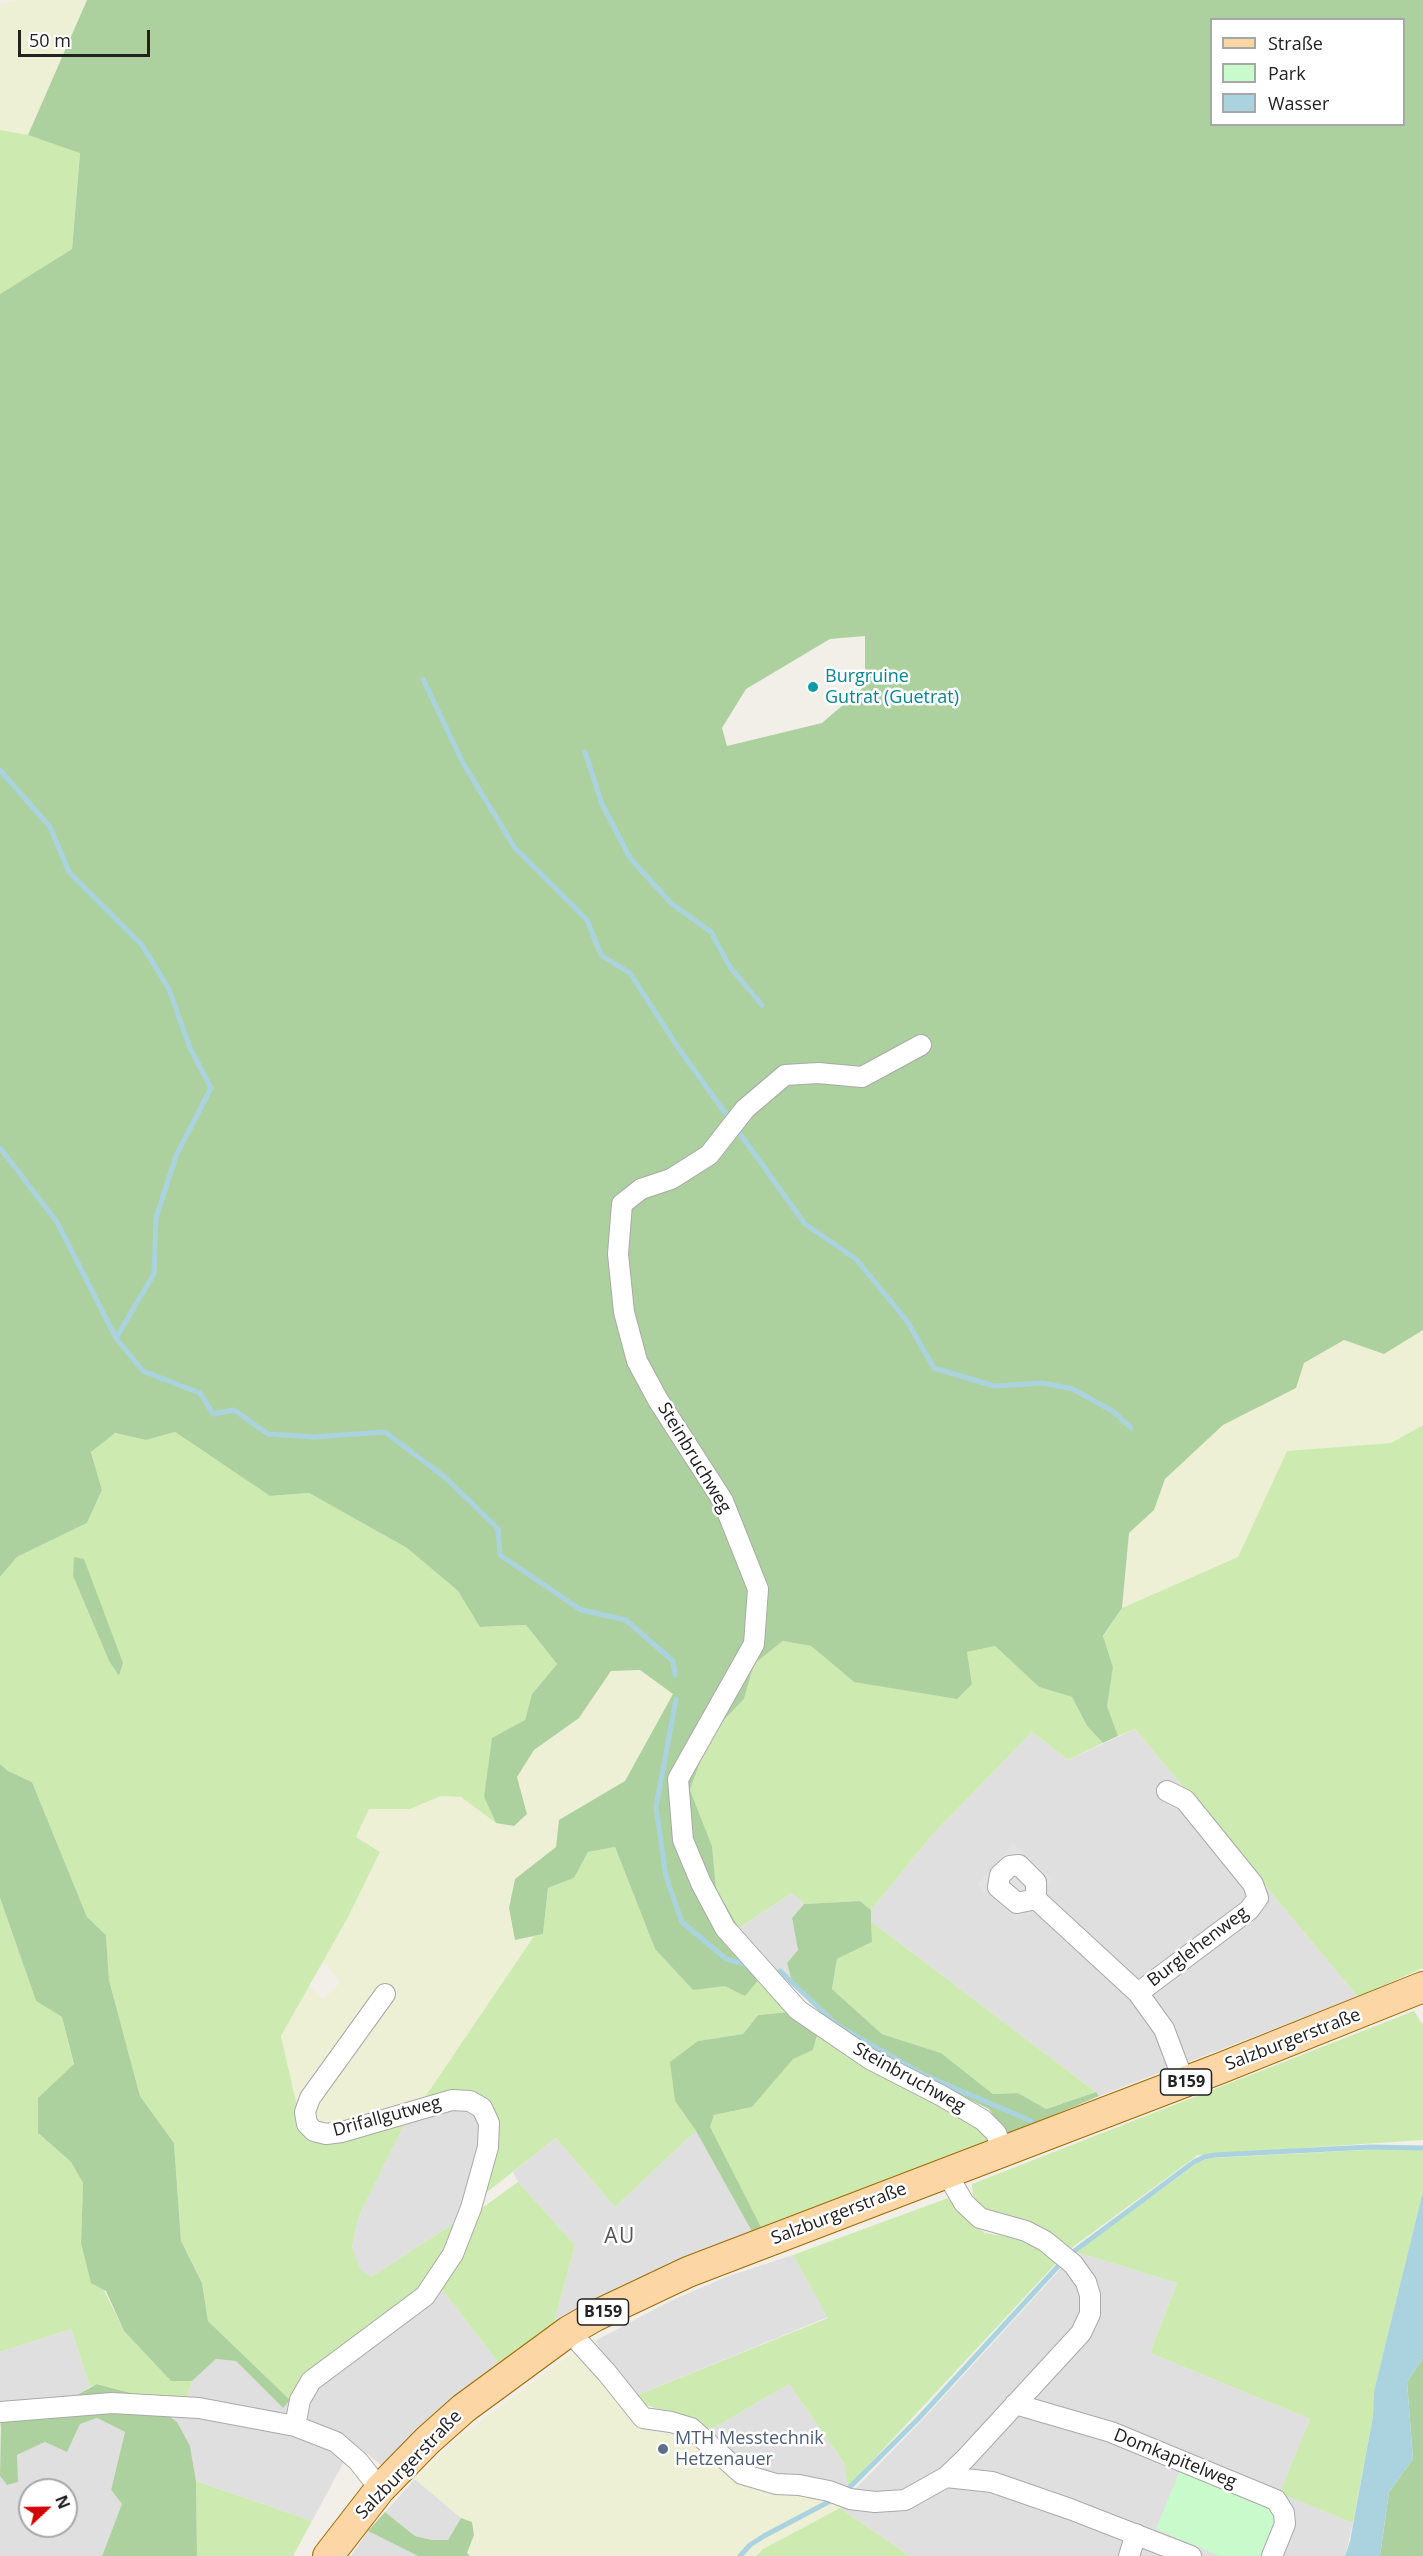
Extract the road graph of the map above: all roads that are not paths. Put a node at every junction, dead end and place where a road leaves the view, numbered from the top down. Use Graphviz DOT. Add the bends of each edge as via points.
graph roads {
  1 [pos="921,1045"];
  2 [pos="1167,1791"];
  3 [pos="1036,1899"];
  4 [pos="1423,1988"];
  5 [pos="1138,1993"];
  6 [pos="385,1994"];
  7 [pos="1180,2072"];
  8 [pos="1000,2144"];
  9 [pos="947,2174"];
  10 [pos="569,2331"];
  11 [pos="1015,2404"];
  12 [pos="0,2412"];
  13 [pos="295,2426"];
  14 [pos="946,2477"];
  15 [pos="380,2489"];
  16 [pos="1136,2534"];
  17 [pos="328,2556"];
  18 [pos="1129,2556"];
  19 [pos="1191,2556"];
  20 [pos="1272,2556"];
  1 -- 8 [label="street, Steinbruchweg" via="862,1077 785,1075 745,1109 709,1155 671,1179 641,1189 622,1204 618,1254 624,1312 637,1361 723,1501 758,1589 754,1644 678,1779 683,1840 701,1883 725,1928 798,2010 870,2059 964,2108 982,2120"];
  2 -- 5 [label="street, Burglehenweg" via="1185,1800 1253,1884 1258,1898 1249,1910"];
  3 -- 5 [label="street, Burglehenweg"];
  4 -- 7 [label="main road, Salzburgerstraße / B159"];
  5 -- 7 [label="street, Burglehenweg" via="1164,2029"];
  6 -- 13 [label="street, Drifallgutweg" via="310,2098 305,2112 307,2124 326,2134 342,2132 452,2100 470,2101 482,2108 489,2123 488,2147 453,2254 425,2296 310,2381 300,2400"];
  7 -- 8 [label="main road, Salzburgerstraße / B159"];
  8 -- 9 [label="main road, Salzburgerstraße / B159"];
  9 -- 10 [label="main road, Salzburgerstraße / B159" via="688,2272"];
  9 -- 11 [label="street" via="964,2203 980,2218 1026,2231 1066,2258 1086,2282 1090,2295 1090,2314 1081,2333"];
  10 -- 14 [label="street" via="643,2418 691,2428 742,2474 874,2502 905,2500"];
  10 -- 15 [label="main road, Salzburgerstraße / B159" via="464,2408"];
  11 -- 14 [label="street"];
  11 -- 20 [label="street, Domkapitelweg" via="1111,2432 1276,2500 1285,2524"];
  12 -- 13 [label="street" via="112,2403 199,2408"];
  13 -- 15 [label="street" via="336,2442 358,2461"];
  14 -- 16 [label="street" via="992,2482"];
  15 -- 17 [label="main road, Salzburgerstraße / B159"];
  16 -- 18 [label="street"];
  16 -- 19 [label="street"];
}
